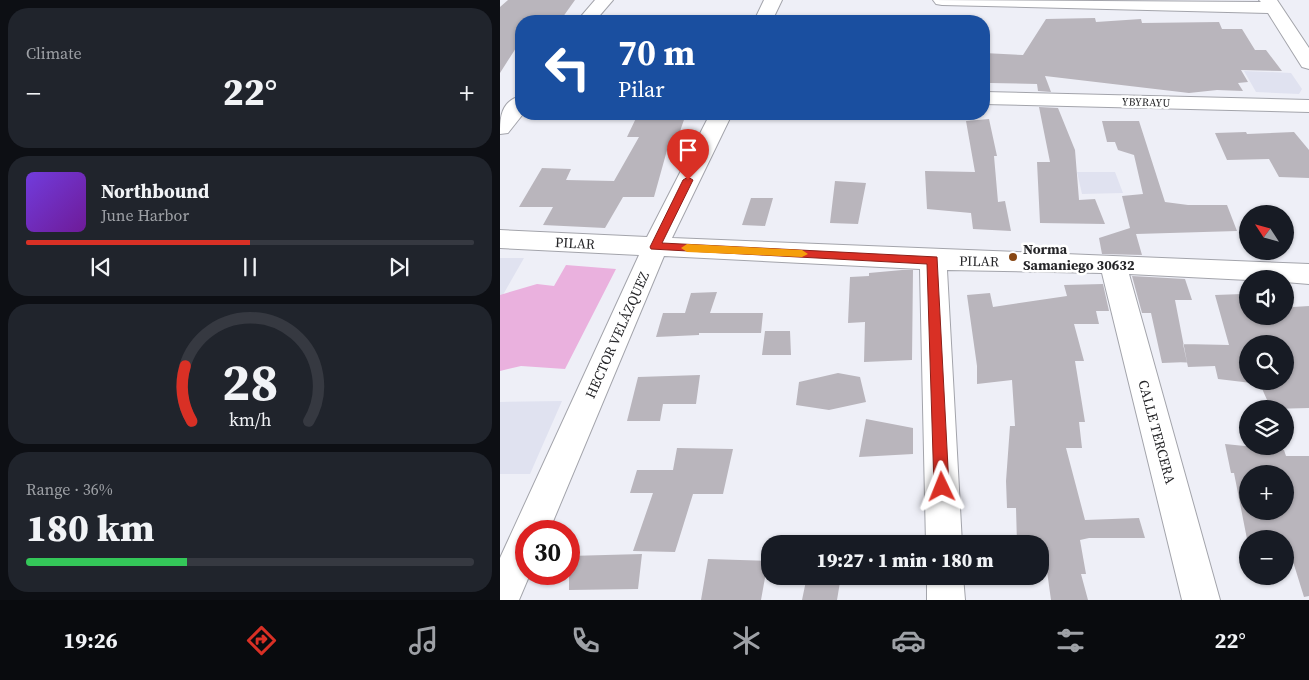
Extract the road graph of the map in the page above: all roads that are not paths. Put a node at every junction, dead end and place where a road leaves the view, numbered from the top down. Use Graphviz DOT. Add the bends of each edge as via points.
graph roads {
  1 [pos="604,0"];
  2 [pos="773,0"];
  3 [pos="942,0"];
  4 [pos="1271,4"];
  5 [pos="591,15"];
  6 [pos="766,15"];
  7 [pos="1309,63"];
  8 [pos="990,98"];
  9 [pos="1309,106"];
  10 [pos="515,109"];
  11 [pos="718,120"];
  12 [pos="500,128"];
  13 [pos="500,239"];
  14 [pos="655,247"];
  15 [pos="933,260"];
  16 [pos="1113,264"];
  17 [pos="1309,274"];
  18 [pos="535,520"];
  19 [pos="944,535"];
  20 [pos="515,566"];
  21 [pos="945,585"];
  22 [pos="500,600"];
  23 [pos="946,600"];
  24 [pos="1201,600"];
  1 -- 5 [label="street"];
  2 -- 6 [label="street"];
  3 -- 4 [label="street"];
  4 -- 7 [label="street"];
  8 -- 9 [label="street, YBYRAYU"];
  10 -- 12 [label="street"];
  11 -- 14 [label="street, HECTOR VELÁZQUEZ"];
  13 -- 14 [label="street, PILAR"];
  14 -- 15 [label="street, PILAR"];
  14 -- 18 [label="street, HECTOR VELÁZQUEZ"];
  15 -- 16 [label="street, PILAR"];
  15 -- 19 [label="street"];
  16 -- 17 [label="street, PILAR"];
  16 -- 24 [label="street, CALLE TERCERA"];
  20 -- 22 [label="street"];
  21 -- 23 [label="street"];
}
